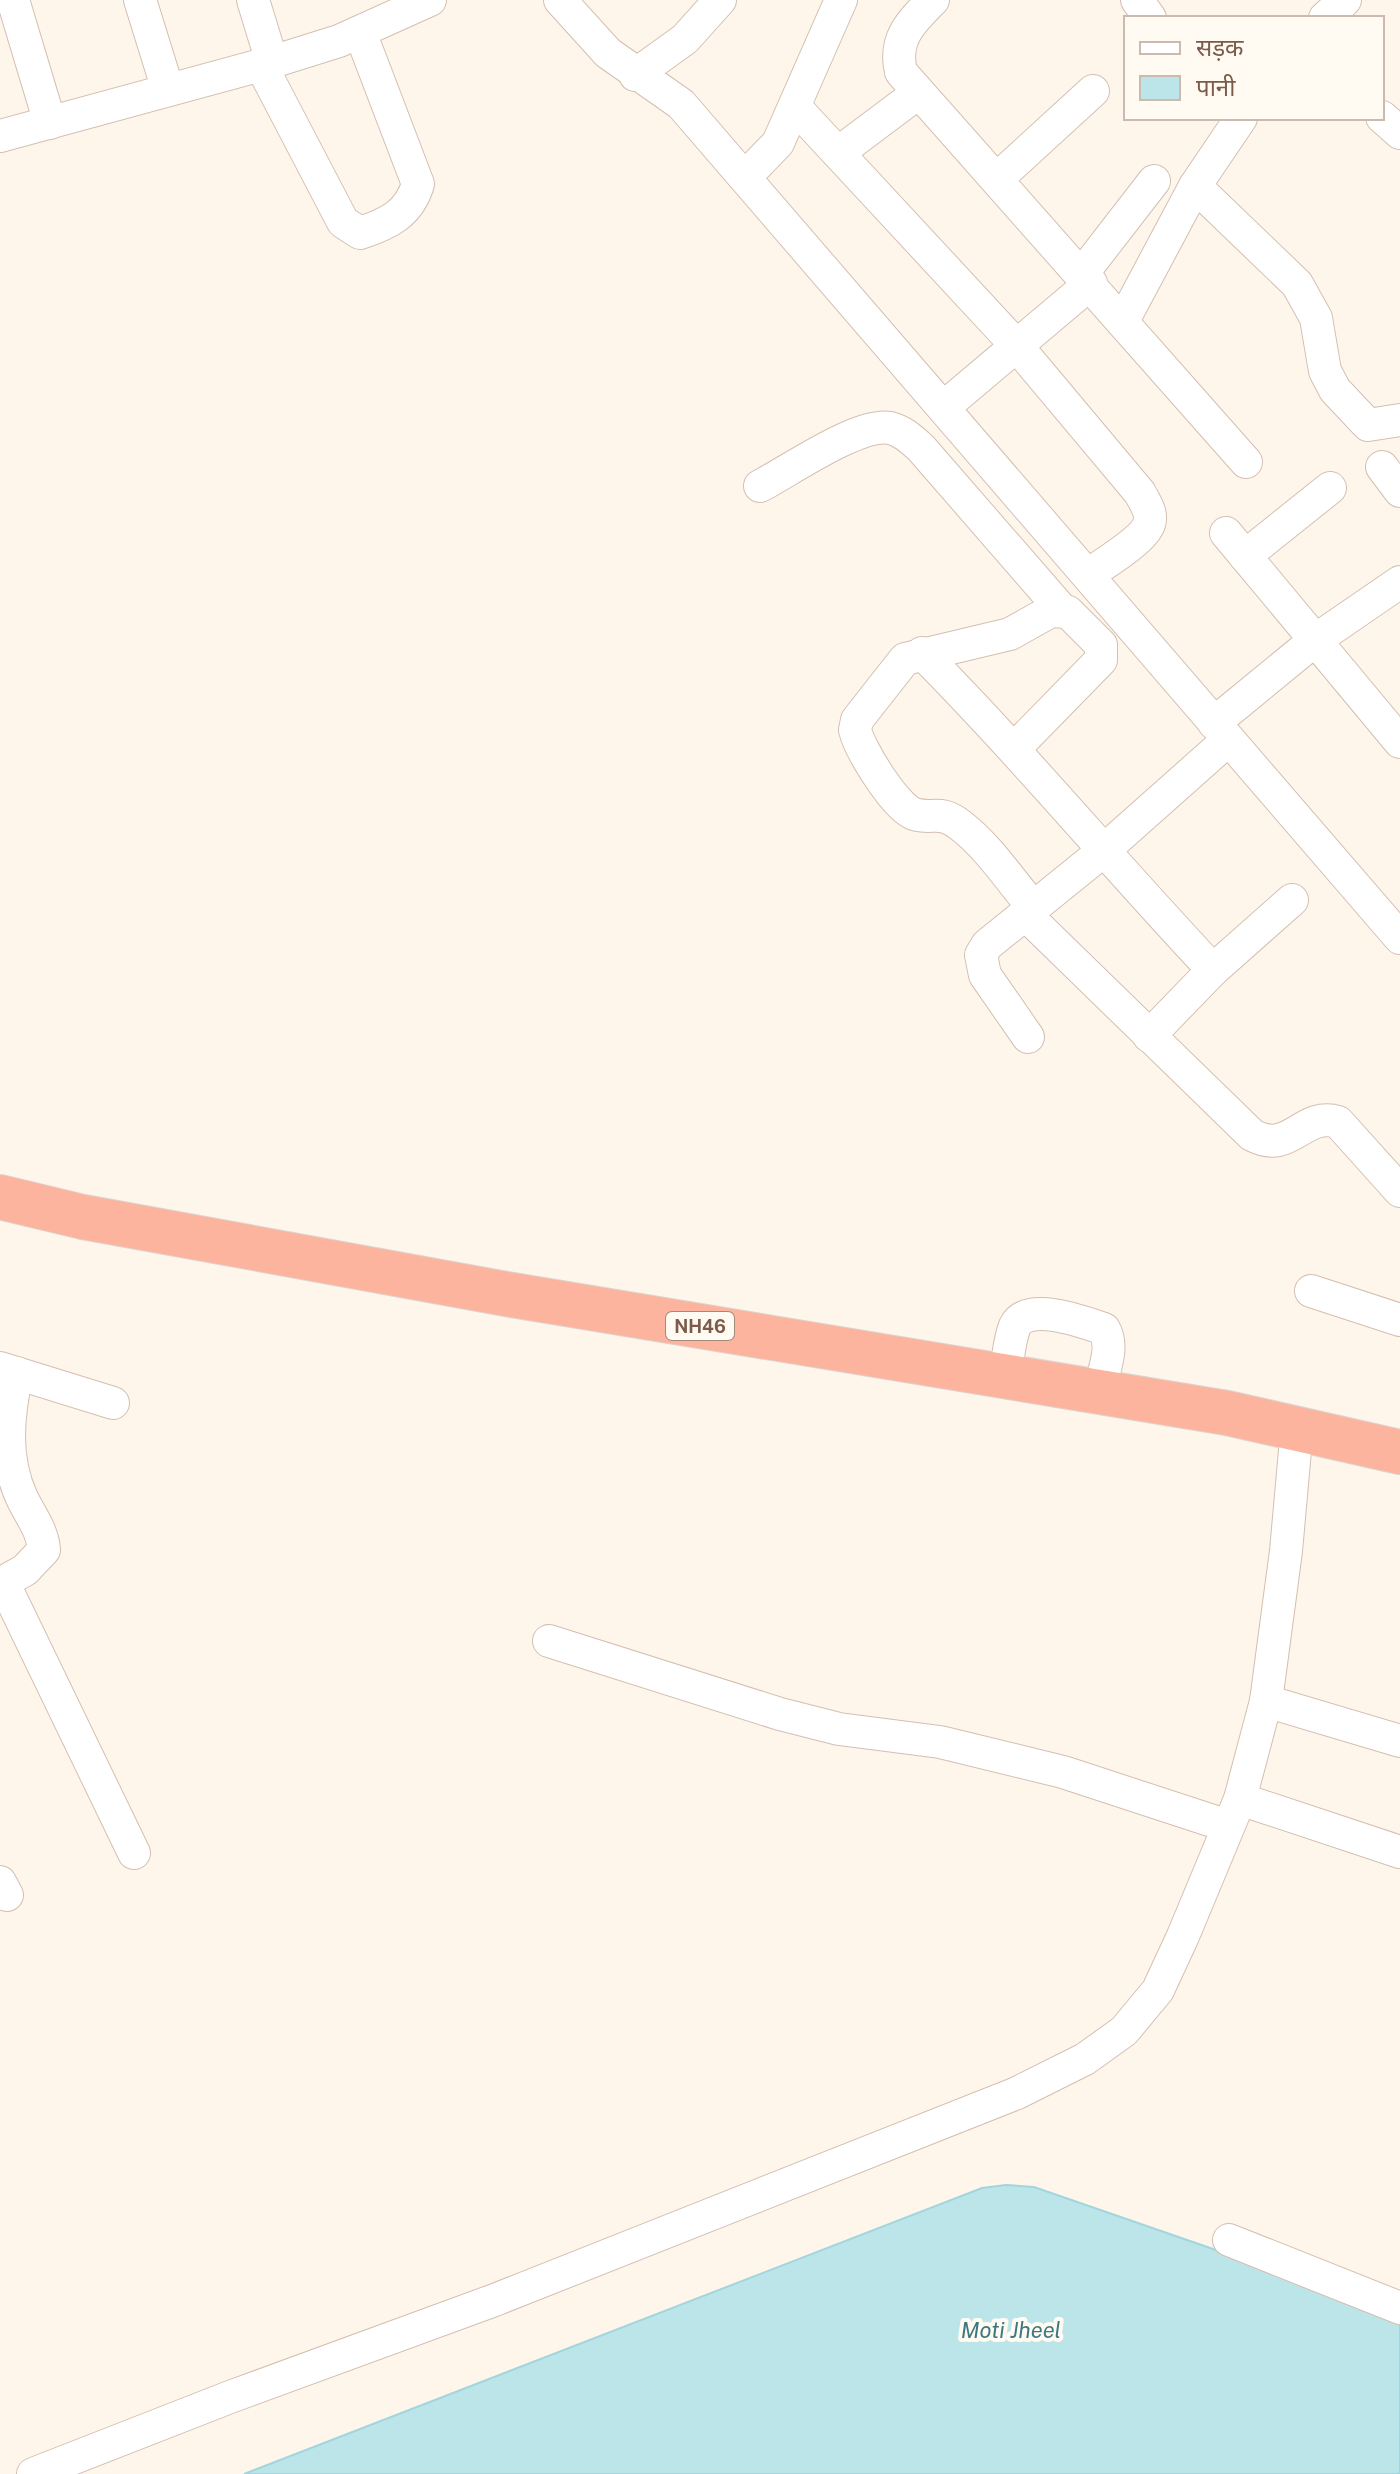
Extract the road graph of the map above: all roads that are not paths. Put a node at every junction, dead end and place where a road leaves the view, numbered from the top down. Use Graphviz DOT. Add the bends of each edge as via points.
graph roads {
  1 [pos="13,0"];
  2 [pos="140,0"];
  3 [pos="253,0"];
  4 [pos="430,0"];
  5 [pos="560,0"];
  6 [pos="720,0"];
  7 [pos="841,0"];
  8 [pos="933,0"];
  9 [pos="1345,0"];
  10 [pos="1327,16"];
  11 [pos="360,32"];
  12 [pos="267,64"];
  13 [pos="635,75"];
  14 [pos="168,90"];
  15 [pos="1093,91"];
  16 [pos="918,93"];
  17 [pos="796,108"];
  18 [pos="1384,119"];
  19 [pos="1238,120"];
  20 [pos="50,123"];
  21 [pos="1400,133"];
  22 [pos="0,136"];
  23 [pos="838,153"];
  24 [pos="745,177"];
  25 [pos="998,178"];
  26 [pos="1154,181"];
  27 [pos="1195,186"];
  28 [pos="1086,278"];
  29 [pos="1123,321"];
  30 [pos="1016,345"];
  31 [pos="944,407"];
  32 [pos="1400,420"];
  33 [pos="1246,462"];
  34 [pos="760,486"];
  35 [pos="1330,488"];
  36 [pos="1400,583"];
  37 [pos="1096,584"];
  38 [pos="1068,613"];
  39 [pos="1314,641"];
  40 [pos="922,653"];
  41 [pos="1221,732"];
  42 [pos="1400,742"];
  43 [pos="1015,748"];
  44 [pos="1102,852"];
  45 [pos="1292,900"];
  46 [pos="1029,911"];
  47 [pos="1400,938"];
  48 [pos="1213,970"];
  49 [pos="1149,1036"];
  50 [pos="1028,1037"];
  51 [pos="1400,1191"];
  52 [pos="0,1197"];
  53 [pos="1311,1291"];
  54 [pos="1400,1320"];
  55 [pos="8,1370"];
  56 [pos="1005,1376"];
  57 [pos="1099,1392"];
  58 [pos="113,1403"];
  59 [pos="1297,1428"];
  60 [pos="1400,1452"];
  61 [pos="2,1583"];
  62 [pos="549,1641"];
  63 [pos="1266,1701"];
  64 [pos="1400,1741"];
  65 [pos="1234,1813"];
  66 [pos="1400,1852"];
  67 [pos="134,1853"];
  68 [pos="1229,2240"];
  69 [pos="1400,2308"];
  70 [pos="33,2474"];
  1 -- 20 [label="street"];
  2 -- 14 [label="street"];
  3 -- 12 [label="street"];
  4 -- 11 [label="street"];
  5 -- 13 [label="street"];
  6 -- 13 [label="street" via="685,39"];
  7 -- 17 [label="street"];
  8 -- 16 [label="street" via="911,22 897,54 901,72"];
  9 -- 10 [label="street"];
  11 -- 12 [label="street"];
  11 -- 12 [label="street" via="418,184 413,202 380,227 360,233 343,222"];
  12 -- 14 [label="street"];
  13 -- 24 [label="street" via="681,104"];
  14 -- 20 [label="street"];
  15 -- 25 [label="street"];
  16 -- 23 [label="street"];
  16 -- 25 [label="street"];
  17 -- 23 [label="street"];
  17 -- 24 [label="street" via="778,143"];
  18 -- 21 [label="street"];
  19 -- 27 [label="street"];
  20 -- 22 [label="street"];
  23 -- 30 [label="street"];
  24 -- 31 [label="street"];
  25 -- 28 [label="street"];
  26 -- 28 [label="street"];
  27 -- 29 [label="street"];
  27 -- 32 [label="street" via="1297,284 1316,318 1325,371 1356,414 1368,425"];
  28 -- 29 [label="street"];
  28 -- 30 [label="street"];
  29 -- 33 [label="street"];
  30 -- 31 [label="street"];
  30 -- 37 [label="street" via="1140,493 1149,511 1143,534"];
  31 -- 37 [label="street"];
  34 -- 38 [label="street" via="856,435 888,428 904,434"];
  35 -- 39 [label="street" via="1235,545"];
  36 -- 39 [label="street"];
  37 -- 38 [label="street"];
  37 -- 41 [label="street"];
  38 -- 40 [label="street" via="1010,634"];
  38 -- 43 [label="street" via="1101,645 1101,660"];
  39 -- 41 [label="street"];
  39 -- 42 [label="street"];
  40 -- 43 [label="street"];
  40 -- 46 [label="street" via="896,666 857,720 858,741 909,812 942,813 963,827"];
  41 -- 44 [label="street"];
  41 -- 47 [label="street"];
  43 -- 44 [label="street"];
  44 -- 46 [label="street"];
  44 -- 48 [label="street"];
  45 -- 48 [label="street"];
  46 -- 49 [label="street"];
  46 -- 50 [label="street" via="981,955 981,964"];
  48 -- 49 [label="street"];
  49 -- 51 [label="street" via="1252,1135 1271,1143 1315,1121 1338,1122"];
  52 -- 56 [label="highway, NH46" via="83,1217 512,1295"];
  53 -- 54 [label="street"];
  55 -- 58 [label="street"];
  55 -- 61 [label="street" via="11,1459 44,1550"];
  56 -- 57 [label="highway, NH46"];
  56 -- 57 [label="street" via="1015,1326 1037,1313 1104,1329 1109,1349"];
  57 -- 59 [label="highway, NH46"];
  59 -- 60 [label="highway, NH46"];
  59 -- 63 [label="street"];
  61 -- 67 [label="street"];
  62 -- 65 [label="street" via="839,1729 940,1742"];
  63 -- 64 [label="street"];
  63 -- 65 [label="street"];
  65 -- 66 [label="street"];
  65 -- 70 [label="street" via="1158,1990 1124,2031 1085,2059 1017,2093 492,2301"];
  68 -- 69 [label="street"];
}
